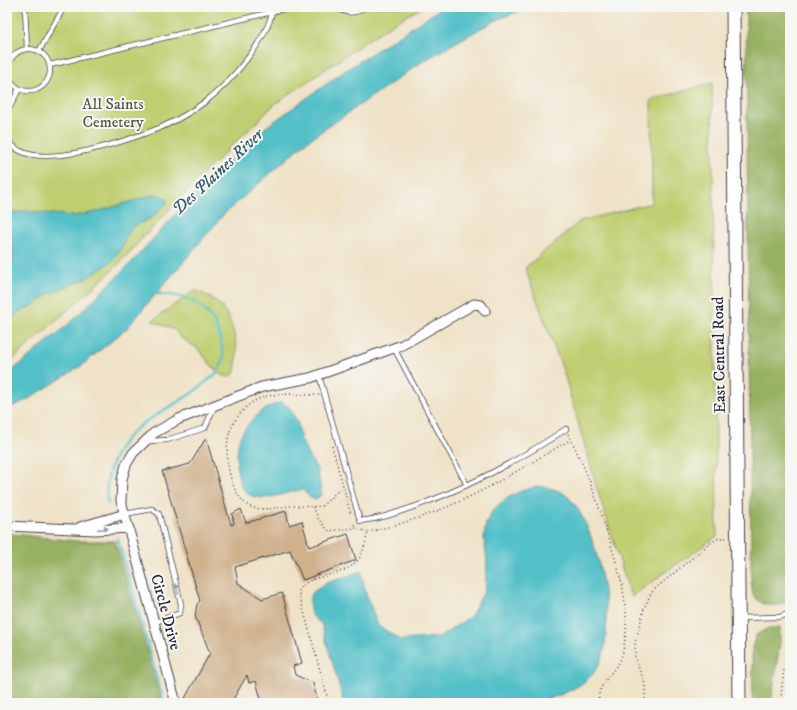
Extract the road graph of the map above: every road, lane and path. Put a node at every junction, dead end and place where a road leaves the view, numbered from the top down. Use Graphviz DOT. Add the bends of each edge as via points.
graph roads {
  1 [pos="25,7"];
  2 [pos="64,7"];
  3 [pos="290,7"];
  4 [pos="336,7"];
  5 [pos="365,7"];
  6 [pos="733,7"];
  7 [pos="272,12"];
  8 [pos="27,49"];
  9 [pos="39,51"];
  10 [pos="50,65"];
  11 [pos="20,89"];
  12 [pos="7,113"];
  13 [pos="7,135"];
  14 [pos="485,311"];
  15 [pos="394,348"];
  16 [pos="319,375"];
  17 [pos="325,395"];
  18 [pos="214,407"];
  19 [pos="566,429"];
  20 [pos="571,439"];
  21 [pos="144,441"];
  22 [pos="331,441"];
  23 [pos="467,486"];
  24 [pos="342,487"];
  25 [pos="313,506"];
  26 [pos="125,514"];
  27 [pos="7,526"];
  28 [pos="77,528"];
  29 [pos="129,528"];
  30 [pos="355,528"];
  31 [pos="368,532"];
  32 [pos="737,539"];
  33 [pos="790,613"];
  34 [pos="738,618"];
  35 [pos="790,621"];
  36 [pos="153,623"];
  37 [pos="176,703"];
  38 [pos="329,703"];
  39 [pos="599,703"];
  40 [pos="645,703"];
  41 [pos="739,703"];
  42 [pos="780,703"];
  1 -- 8 [label="lane"];
  2 -- 9 [label="lane"];
  3 -- 7 [label="lane"];
  4 -- 5 [label="lane" via="350,13"];
  6 -- 32 [label="main road, East Central Road"];
  7 -- 10 [label="lane"];
  7 -- 13 [label="lane" via="252,52 230,79 207,101 162,127 86,152 51,156 26,153"];
  8 -- 9 [label="lane"];
  8 -- 11 [label="lane" via="15,54 9,66 10,79"];
  9 -- 10 [label="lane" via="48,59"];
  10 -- 11 [label="lane" via="50,77 43,87 31,91"];
  11 -- 12 [label="lane"];
  14 -- 15 [label="street, Circle Drive" via="481,305 474,304 402,346"];
  15 -- 16 [label="street, Circle Drive"];
  15 -- 23 [label="lane"];
  16 -- 17 [label="lane"];
  16 -- 18 [label="street, Circle Drive" via="262,388"];
  17 -- 23 [label="lane" via="360,521 380,519"];
  17 -- 25 [label="path" via="268,396 251,403 241,412 228,439 227,458 240,500 250,507 263,509"];
  18 -- 21 [label="street, Circle Drive" via="179,419"];
  18 -- 21 [label="lane" via="205,428 167,440"];
  19 -- 20 [label="path"];
  19 -- 23 [label="lane" via="534,450"];
  20 -- 31 [label="path" via="498,482 447,507 394,526"];
  20 -- 39 [label="path" via="599,503 622,579 626,616 621,658 601,688"];
  21 -- 26 [label="street, Circle Drive" via="126,465 122,479 121,501"];
  22 -- 24 [label="path"];
  24 -- 25 [label="path" via="322,506"];
  24 -- 30 [label="path"];
  25 -- 30 [label="path" via="320,520 330,531"];
  26 -- 28 [label="street"];
  26 -- 29 [label="street, Circle Drive"];
  36 -- 26 [label="lane, one-way" via="180,614 180,604 159,514 152,509"];
  27 -- 28 [label="street"];
  28 -- 29 [label="street, one-way"];
  29 -- 36 [label="street, Circle Drive"];
  30 -- 31 [label="path"];
  31 -- 38 [label="path" via="362,554 354,564 303,583 298,590"];
  32 -- 34 [label="main road, East Central Road"];
  32 -- 40 [label="path" via="719,538 709,544 651,593 635,643 635,658 645,684"];
  33 -- 34 [label="lane" via="780,617"];
  34 -- 41 [label="main road, East Central Road"];
  35 -- 42 [label="path"];
  36 -- 37 [label="street, Circle Drive"];
}
